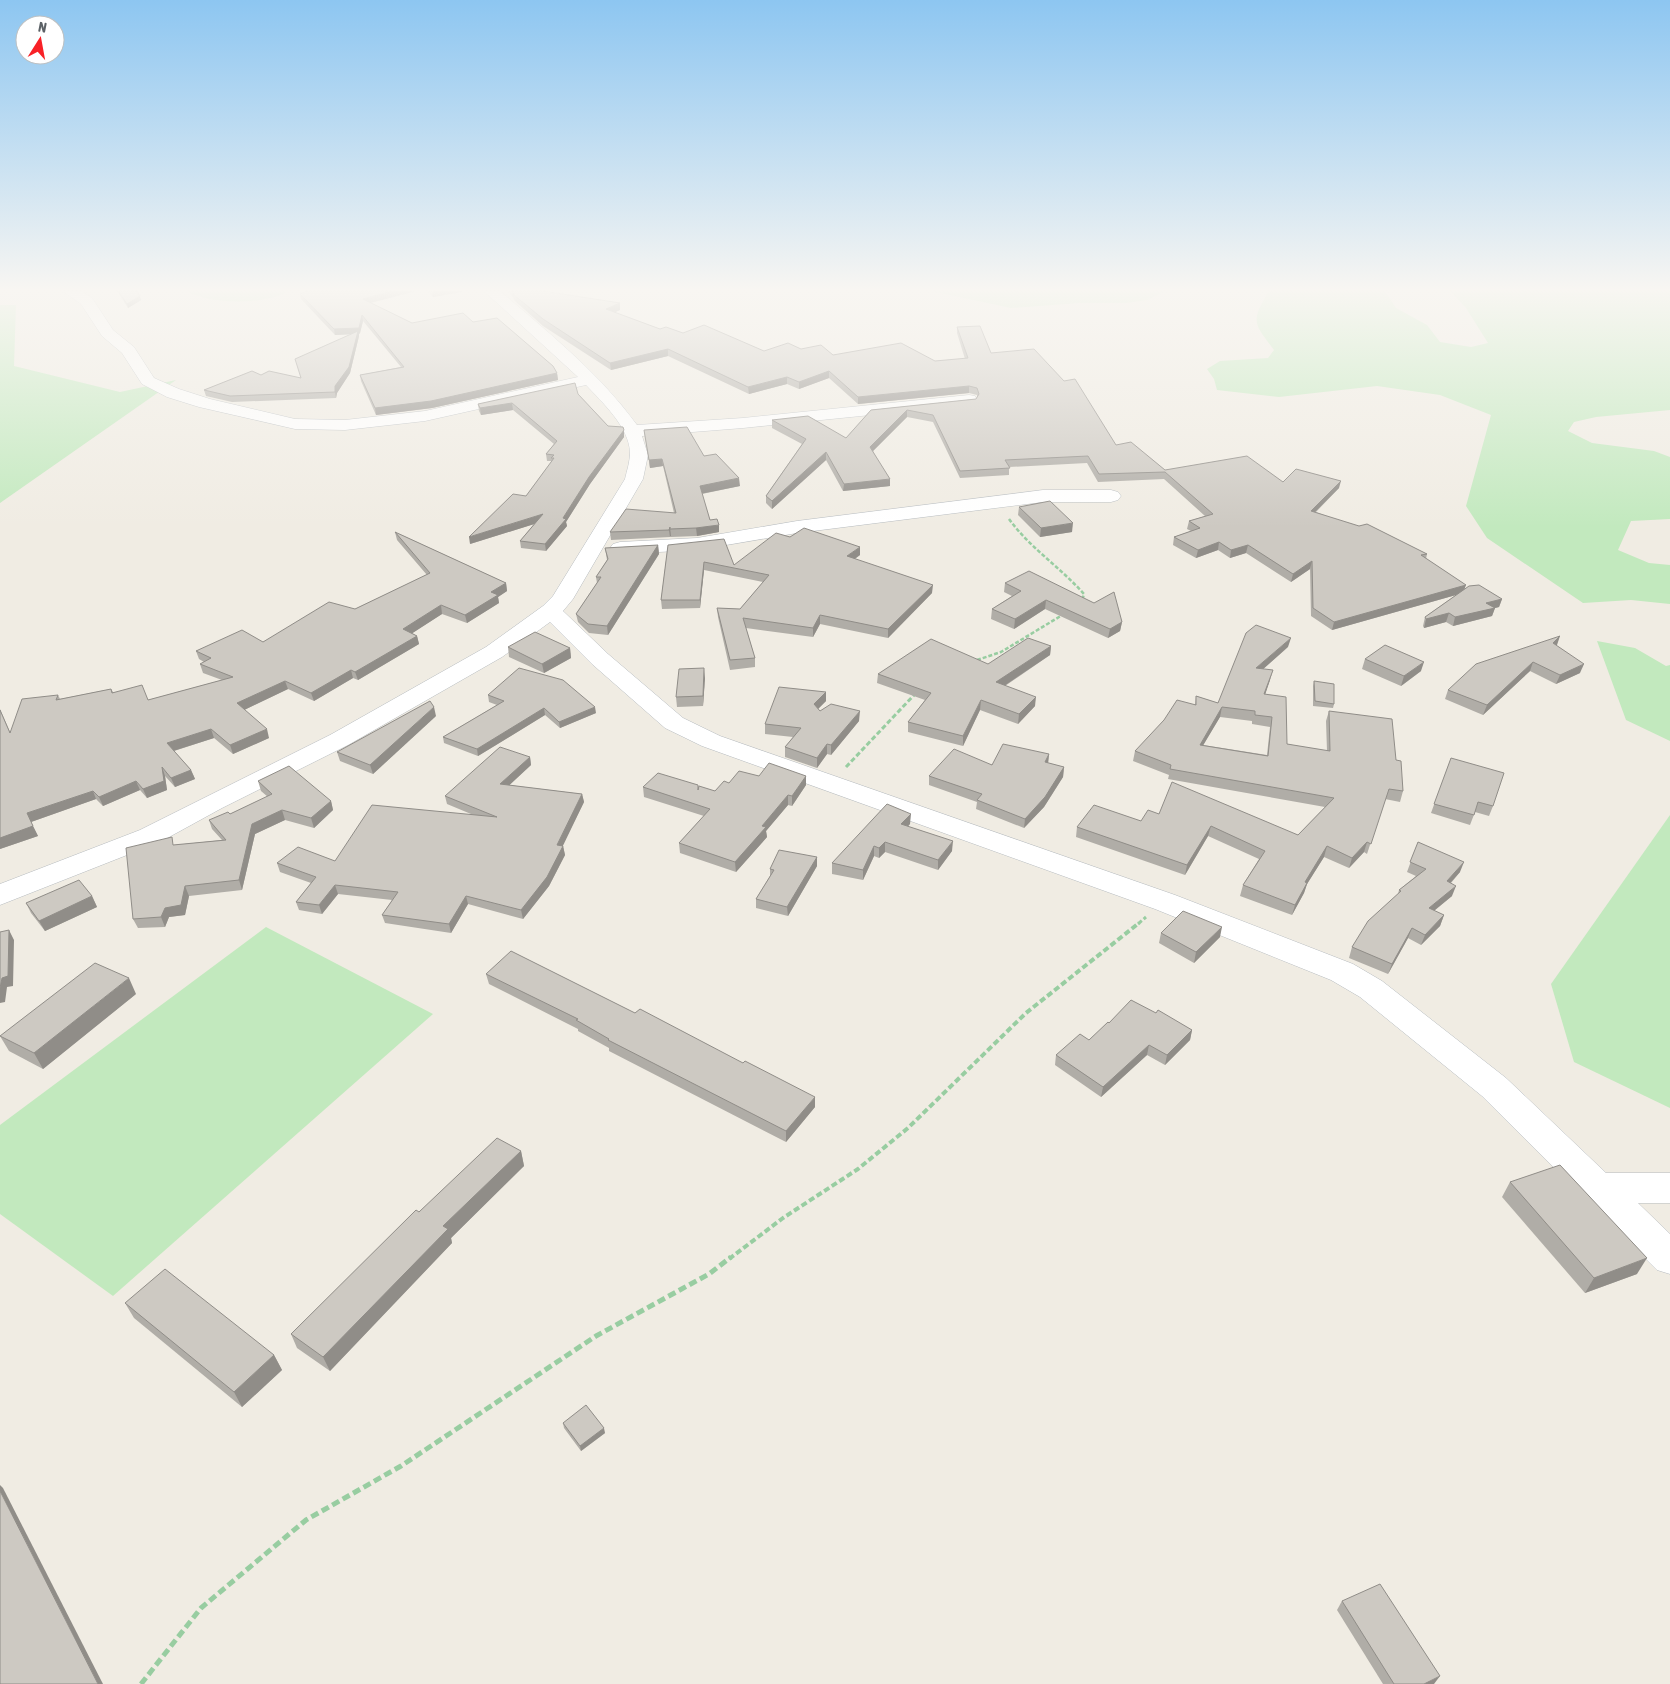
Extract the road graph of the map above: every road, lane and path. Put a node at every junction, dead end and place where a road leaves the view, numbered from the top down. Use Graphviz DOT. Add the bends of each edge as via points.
graph roads {
  1 [pos="141,370"];
  2 [pos="577,370"];
  3 [pos="588,380"];
  4 [pos="969,400"];
  5 [pos="632,431"];
  6 [pos="1111,496"];
  7 [pos="1004,500"];
  8 [pos="591,549"];
  9 [pos="1080,606"];
  10 [pos="1072,610"];
  11 [pos="551,611"];
  12 [pos="976,661"];
  13 [pos="916,693"];
  14 [pos="831,784"];
  15 [pos="0,895"];
  16 [pos="1165,902"];
  17 [pos="1598,1188"];
  18 [pos="1670,1188"];
  19 [pos="1670,1258"];
  20 [pos="141,1684"];
  1 -- 3 [label="street" via="148,381 173,393 294,424 345,425 425,416"];
  2 -- 3 [label="street"];
  3 -- 5 [label="street"];
  4 -- 5 [label="street"];
  5 -- 8 [label="street" via="640,461 634,479"];
  6 -- 7 [label="street" via="1052,495"];
  7 -- 8 [label="street" via="797,527 697,544"];
  7 -- 9 [label="path" via="998,501 1014,528 1030,546 1071,577 1084,594"];
  8 -- 11 [label="street" via="576,579"];
  10 -- 12 [label="path" via="1002,652"];
  11 -- 14 [label="street" via="600,659 674,722 711,741"];
  11 -- 15 [label="street" via="494,652 339,740 150,836"];
  13 -- 14 [label="path"];
  14 -- 16 [label="street"];
  16 -- 17 [label="street" via="1309,958 1371,989 1494,1087"];
  16 -- 20 [label="path" via="1026,1013 908,1128 858,1169 783,1218 709,1274 596,1336 401,1466 306,1520 201,1608"];
  17 -- 18 [label="street"];
  17 -- 19 [label="street"];
}
